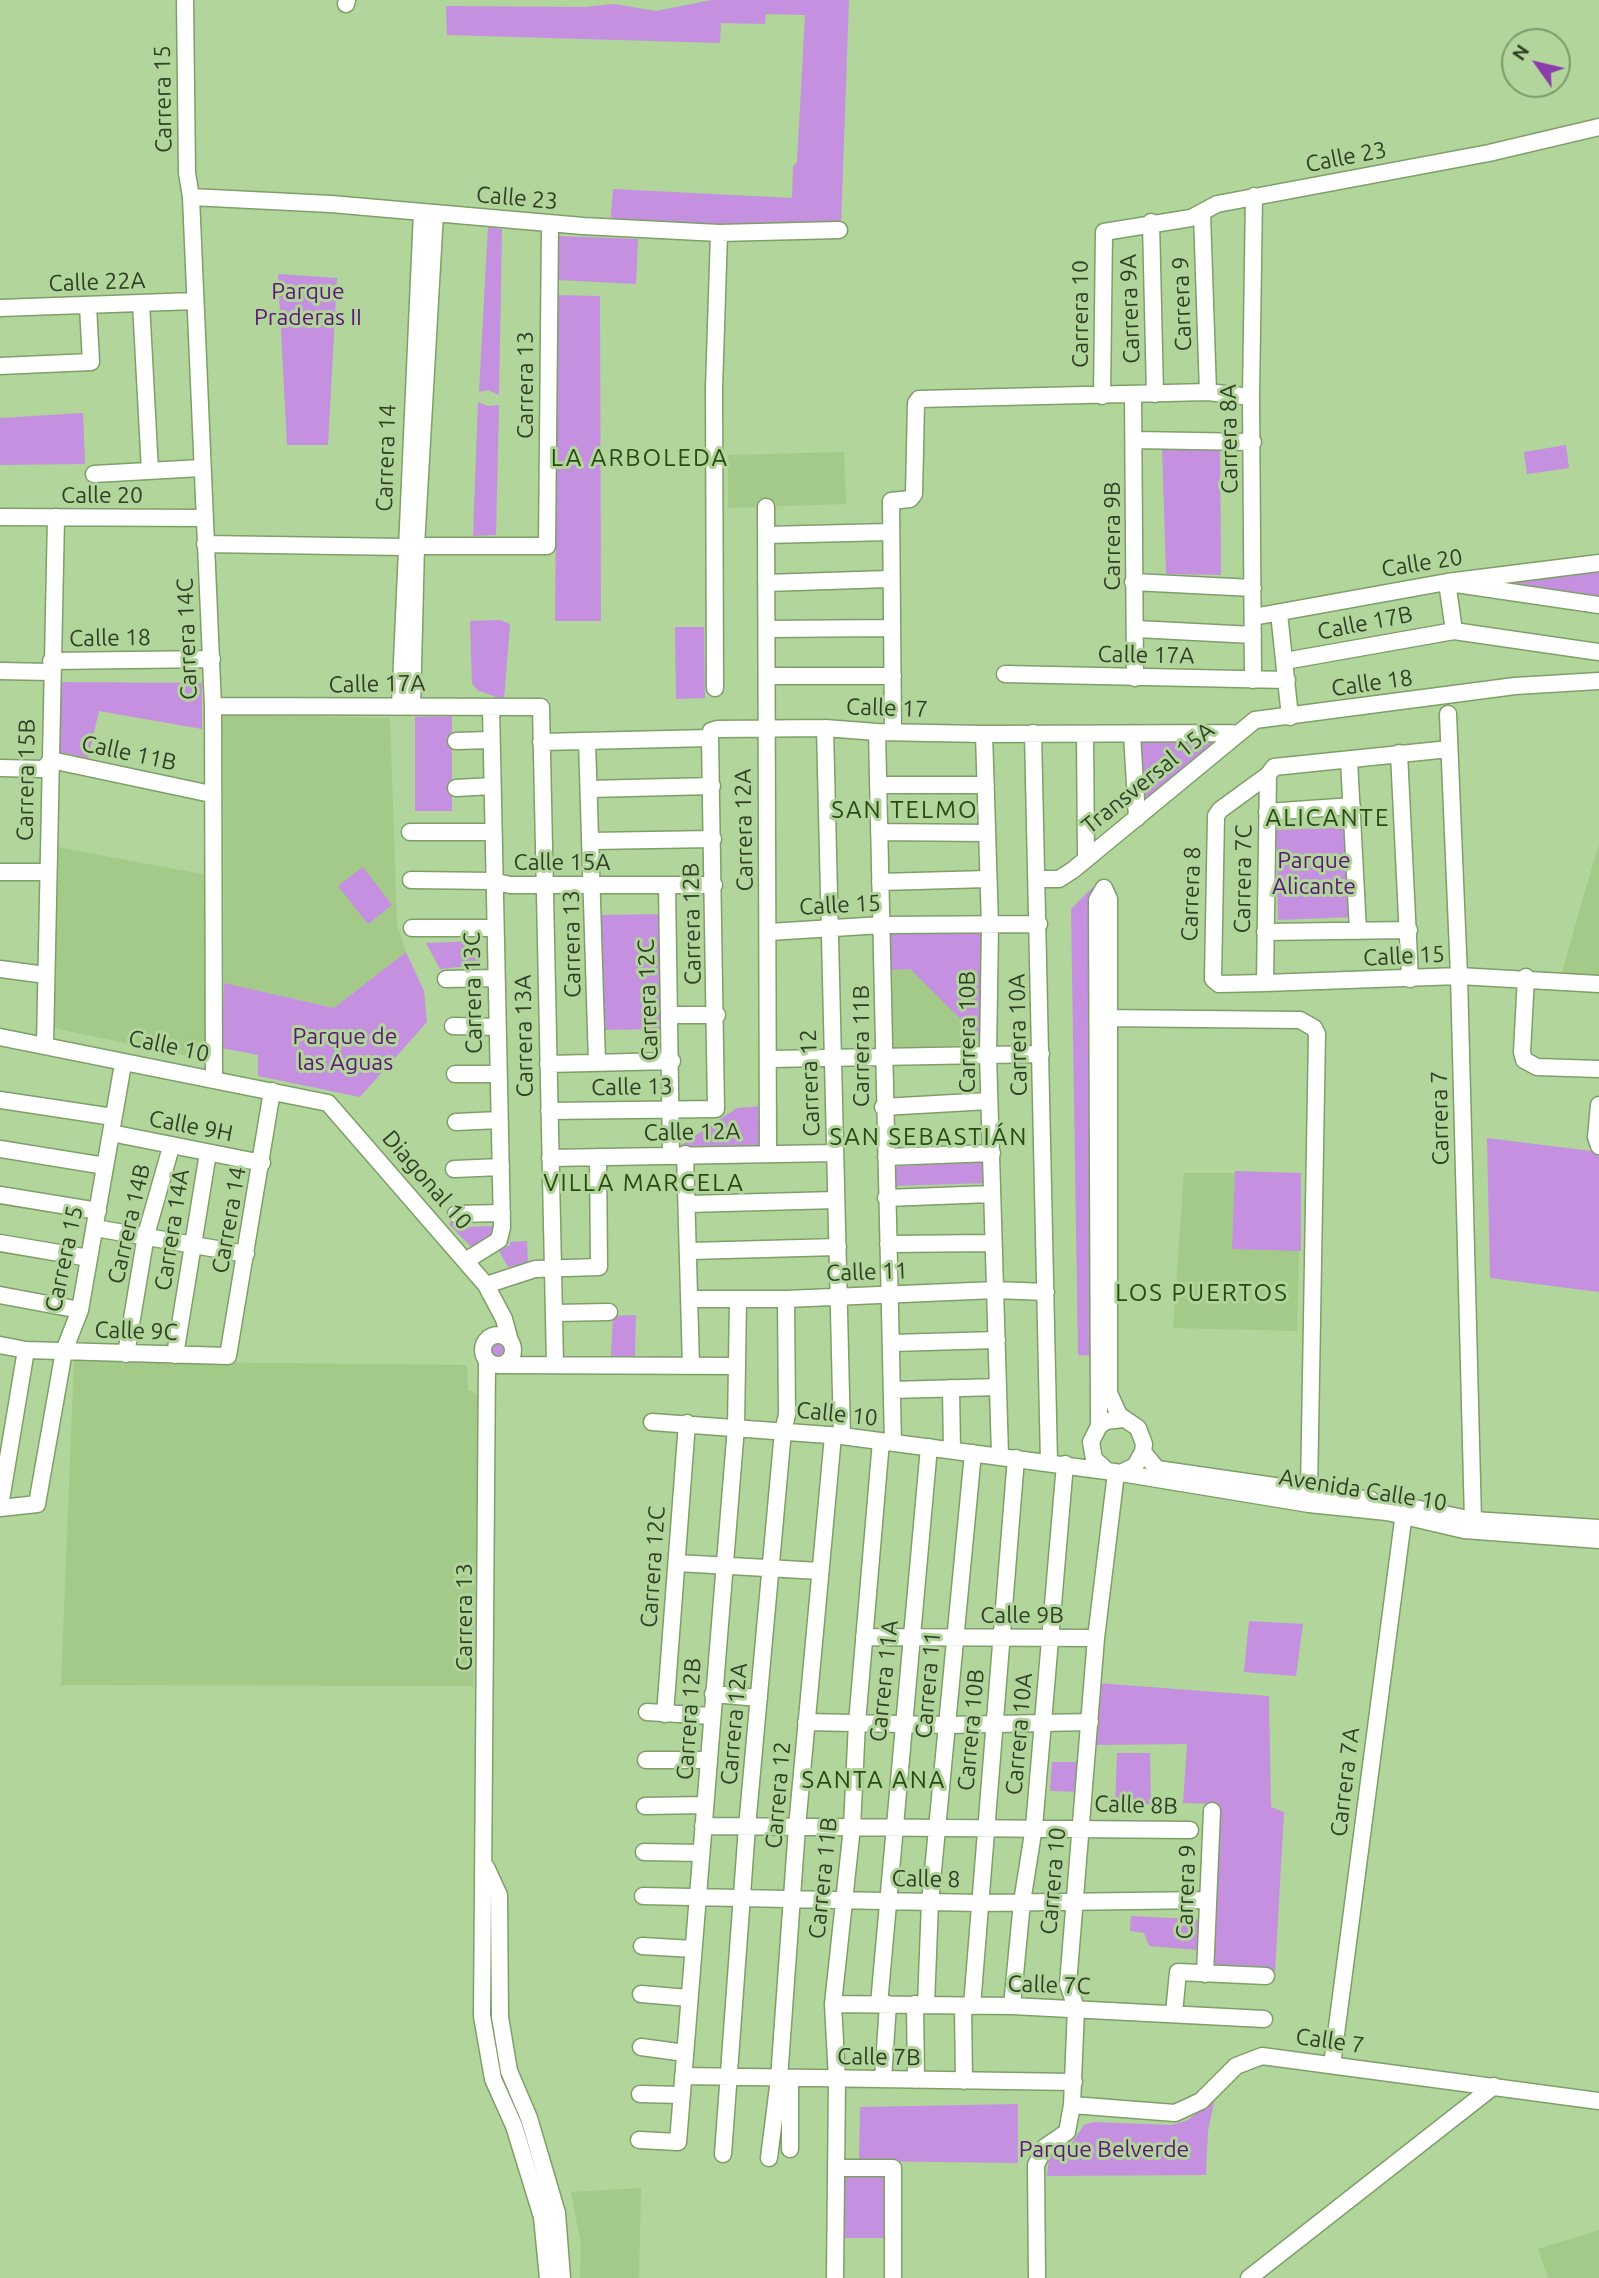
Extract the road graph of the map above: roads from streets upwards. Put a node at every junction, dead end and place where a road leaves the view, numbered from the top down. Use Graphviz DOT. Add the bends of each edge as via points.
graph roads {
  1 [pos="184,0"];
  2 [pos="1599,127"];
  3 [pos="191,197"];
  4 [pos="1254,197"];
  5 [pos="428,212"];
  6 [pos="1202,214"];
  7 [pos="1151,222"];
  8 [pos="550,223"];
  9 [pos="839,230"];
  10 [pos="1104,232"];
  11 [pos="719,233"];
  12 [pos="195,300"];
  13 [pos="141,303"];
  14 [pos="88,306"];
  15 [pos="0,308"];
  16 [pos="0,366"];
  17 [pos="1208,393"];
  18 [pos="1133,394"];
  19 [pos="1156,394"];
  20 [pos="1102,396"];
  21 [pos="1251,397"];
  22 [pos="1134,440"];
  23 [pos="1253,442"];
  24 [pos="201,468"];
  25 [pos="150,471"];
  26 [pos="94,474"];
  27 [pos="766,507"];
  28 [pos="0,517"];
  29 [pos="56,517"];
  30 [pos="204,518"];
  31 [pos="889,532"];
  32 [pos="766,535"];
  33 [pos="205,544"];
  34 [pos="411,546"];
  35 [pos="1599,563"];
  36 [pos="889,579"];
  37 [pos="1133,582"];
  38 [pos="1447,582"];
  39 [pos="766,583"];
  40 [pos="1252,588"];
  41 [pos="1599,605"];
  42 [pos="1279,613"];
  43 [pos="1253,617"];
  44 [pos="890,628"];
  45 [pos="767,629"];
  46 [pos="1136,629"];
  47 [pos="1454,631"];
  48 [pos="1253,635"];
  49 [pos="1599,652"];
  50 [pos="212,659"];
  51 [pos="1285,661"];
  52 [pos="51,667"];
  53 [pos="0,671"];
  54 [pos="1005,674"];
  55 [pos="766,676"];
  56 [pos="893,676"];
  57 [pos="1135,678"];
  58 [pos="1253,680"];
  59 [pos="1287,680"];
  60 [pos="1599,681"];
  61 [pos="715,688"];
  62 [pos="213,706"];
  63 [pos="406,706"];
  64 [pos="541,707"];
  65 [pos="491,708"];
  66 [pos="1448,714"];
  67 [pos="1290,717"];
  68 [pos="765,728"];
  69 [pos="825,728"];
  70 [pos="885,732"];
  71 [pos="1033,733"];
  72 [pos="1238,733"];
  73 [pos="984,734"];
  74 [pos="1084,734"];
  75 [pos="1132,734"];
  76 [pos="710,738"];
  77 [pos="491,740"];
  78 [pos="456,741"];
  79 [pos="587,741"];
  80 [pos="541,742"];
  81 [pos="1449,749"];
  82 [pos="1399,753"];
  83 [pos="51,760"];
  84 [pos="1349,760"];
  85 [pos="0,768"];
  86 [pos="1268,775"];
  87 [pos="878,785"];
  88 [pos="986,785"];
  89 [pos="492,786"];
  90 [pos="712,786"];
  91 [pos="456,788"];
  92 [pos="589,789"];
  93 [pos="211,794"];
  94 [pos="1352,806"];
  95 [pos="1267,812"];
  96 [pos="1137,818"];
  97 [pos="410,832"];
  98 [pos="492,832"];
  99 [pos="879,832"];
  100 [pos="987,833"];
  101 [pos="713,839"];
  102 [pos="591,841"];
  103 [pos="1086,857"];
  104 [pos="0,872"];
  105 [pos="46,872"];
  106 [pos="988,879"];
  107 [pos="411,880"];
  108 [pos="1037,880"];
  109 [pos="493,881"];
  110 [pos="880,881"];
  111 [pos="544,885"];
  112 [pos="594,885"];
  113 [pos="667,885"];
  114 [pos="714,885"];
  115 [pos="1039,924"];
  116 [pos="882,926"];
  117 [pos="990,926"];
  118 [pos="412,928"];
  119 [pos="494,928"];
  120 [pos="828,928"];
  121 [pos="1409,930"];
  122 [pos="1358,931"];
  123 [pos="769,932"];
  124 [pos="1265,932"];
  125 [pos="0,969"];
  126 [pos="46,975"];
  127 [pos="1459,976"];
  128 [pos="494,978"];
  129 [pos="1526,978"];
  130 [pos="446,979"];
  131 [pos="1213,979"];
  132 [pos="1410,979"];
  133 [pos="1265,983"];
  134 [pos="1599,984"];
  135 [pos="671,1015"];
  136 [pos="717,1015"];
  137 [pos="1103,1018"];
  138 [pos="453,1026"];
  139 [pos="496,1027"];
  140 [pos="0,1037"];
  141 [pos="45,1044"];
  142 [pos="1041,1054"];
  143 [pos="988,1055"];
  144 [pos="832,1057"];
  145 [pos="884,1058"];
  146 [pos="770,1059"];
  147 [pos="672,1061"];
  148 [pos="597,1062"];
  149 [pos="122,1064"];
  150 [pos="548,1064"];
  151 [pos="1599,1069"];
  152 [pos="455,1074"];
  153 [pos="497,1074"];
  154 [pos="214,1079"];
  155 [pos="272,1091"];
  156 [pos="0,1100"];
  157 [pos="989,1101"];
  158 [pos="328,1103"];
  159 [pos="1599,1105"];
  160 [pos="883,1107"];
  161 [pos="672,1109"];
  162 [pos="716,1109"];
  163 [pos="549,1111"];
  164 [pos="499,1120"];
  165 [pos="456,1122"];
  166 [pos="112,1125"];
  167 [pos="1599,1146"];
  168 [pos="171,1147"];
  169 [pos="0,1149"];
  170 [pos="208,1153"];
  171 [pos="768,1153"];
  172 [pos="835,1153"];
  173 [pos="992,1153"];
  174 [pos="678,1154"];
  175 [pos="598,1157"];
  176 [pos="886,1157"];
  177 [pos="550,1158"];
  178 [pos="262,1163"];
  179 [pos="105,1166"];
  180 [pos="500,1167"];
  181 [pos="454,1169"];
  182 [pos="991,1194"];
  183 [pos="0,1195"];
  184 [pos="886,1198"];
  185 [pos="836,1200"];
  186 [pos="688,1204"];
  187 [pos="98,1211"];
  188 [pos="502,1213"];
  189 [pos="456,1214"];
  190 [pos="95,1228"];
  191 [pos="146,1235"];
  192 [pos="0,1243"];
  193 [pos="993,1243"];
  194 [pos="888,1244"];
  195 [pos="193,1245"];
  196 [pos="838,1247"];
  197 [pos="690,1251"];
  198 [pos="246,1254"];
  199 [pos="89,1258"];
  200 [pos="467,1260"];
  201 [pos="552,1268"];
  202 [pos="488,1287"];
  203 [pos="996,1290"];
  204 [pos="1046,1292"];
  205 [pos="890,1294"];
  206 [pos="0,1295"];
  207 [pos="839,1296"];
  208 [pos="690,1299"];
  209 [pos="738,1299"];
  210 [pos="786,1299"];
  211 [pos="80,1310"];
  212 [pos="609,1312"];
  213 [pos="554,1313"];
  214 [pos="488,1339"];
  215 [pos="997,1340"];
  216 [pos="1105,1341"];
  217 [pos="511,1343"];
  218 [pos="892,1343"];
  219 [pos="0,1345"];
  220 [pos="26,1350"];
  221 [pos="64,1351"];
  222 [pos="126,1354"];
  223 [pos="175,1355"];
  224 [pos="228,1356"];
  225 [pos="492,1364"];
  226 [pos="551,1364"];
  227 [pos="691,1366"];
  228 [pos="737,1366"];
  229 [pos="998,1387"];
  230 [pos="951,1388"];
  231 [pos="892,1390"];
  232 [pos="1123,1419"];
  233 [pos="652,1422"];
  234 [pos="687,1423"];
  235 [pos="1098,1426"];
  236 [pos="736,1427"];
  237 [pos="783,1431"];
  238 [pos="837,1436"];
  239 [pos="887,1442"];
  240 [pos="929,1447"];
  241 [pos="952,1450"];
  242 [pos="1090,1451"];
  243 [pos="1143,1452"];
  244 [pos="972,1453"];
  245 [pos="1000,1455"];
  246 [pos="1016,1458"];
  247 [pos="1057,1463"];
  248 [pos="1115,1472"];
  249 [pos="1309,1491"];
  250 [pos="0,1507"];
  251 [pos="1403,1510"];
  252 [pos="1473,1520"];
  253 [pos="1599,1528"];
  254 [pos="1599,1540"];
  255 [pos="677,1563"];
  256 [pos="724,1565"];
  257 [pos="771,1567"];
  258 [pos="820,1571"];
  259 [pos="864,1637"];
  260 [pos="911,1637"];
  261 [pos="955,1637"];
  262 [pos="1002,1637"];
  263 [pos="1050,1638"];
  264 [pos="1096,1638"];
  265 [pos="713,1694"];
  266 [pos="759,1698"];
  267 [pos="647,1712"];
  268 [pos="665,1714"];
  269 [pos="711,1716"];
  270 [pos="806,1722"];
  271 [pos="995,1722"];
  272 [pos="1043,1722"];
  273 [pos="857,1723"];
  274 [pos="1090,1723"];
  275 [pos="902,1724"];
  276 [pos="947,1725"];
  277 [pos="646,1760"];
  278 [pos="708,1760"];
  279 [pos="705,1805"];
  280 [pos="645,1806"];
  281 [pos="1212,1811"];
  282 [pos="703,1826"];
  283 [pos="747,1827"];
  284 [pos="797,1827"];
  285 [pos="852,1827"];
  286 [pos="894,1827"];
  287 [pos="938,1827"];
  288 [pos="985,1827"];
  289 [pos="1034,1827"];
  290 [pos="1081,1827"];
  291 [pos="1190,1830"];
  292 [pos="644,1852"];
  293 [pos="701,1853"];
  294 [pos="486,1867"];
  295 [pos="643,1896"];
  296 [pos="697,1899"];
  297 [pos="742,1900"];
  298 [pos="1209,1900"];
  299 [pos="793,1901"];
  300 [pos="844,1901"];
  301 [pos="887,1902"];
  302 [pos="930,1902"];
  303 [pos="1022,1902"];
  304 [pos="1074,1902"];
  305 [pos="979,1903"];
  306 [pos="642,1946"];
  307 [pos="693,1949"];
  308 [pos="1205,1973"];
  309 [pos="1266,1976"];
  310 [pos="641,1994"];
  311 [pos="690,1998"];
  312 [pos="833,2004"];
  313 [pos="883,2004"];
  314 [pos="920,2004"];
  315 [pos="968,2006"];
  316 [pos="1012,2006"];
  317 [pos="1076,2008"];
  318 [pos="1174,2012"];
  319 [pos="1264,2019"];
  320 [pos="640,2047"];
  321 [pos="685,2053"];
  322 [pos="1332,2065"];
  323 [pos="683,2076"];
  324 [pos="729,2077"];
  325 [pos="785,2078"];
  326 [pos="836,2079"];
  327 [pos="883,2079"];
  328 [pos="916,2080"];
  329 [pos="964,2081"];
  330 [pos="1074,2082"];
  331 [pos="1494,2086"];
  332 [pos="640,2094"];
  333 [pos="682,2095"];
  334 [pos="1599,2101"];
  335 [pos="1072,2105"];
  336 [pos="639,2140"];
  337 [pos="790,2149"];
  338 [pos="723,2154"];
  339 [pos="769,2158"];
  340 [pos="836,2168"];
  341 [pos="548,2278"];
  342 [pos="562,2278"];
  343 [pos="835,2278"];
  344 [pos="893,2278"];
  345 [pos="1037,2278"];
  346 [pos="1249,2278"];
  1 -- 3 [label="street, Carrera 15"];
  2 -- 4 [label="street, Calle 23" via="1489,153"];
  3 -- 5 [label="street, Calle 23"];
  3 -- 12 [label="street, Carrera 14C"];
  4 -- 6 [label="street, Calle 23" via="1217,204"];
  4 -- 21 [label="street, Carrera 8A"];
  5 -- 8 [label="street, Calle 23"];
  5 -- 34 [label="street, Carrera 14"];
  6 -- 7 [label="street, Calle 23"];
  6 -- 17 [label="street, Carrera 9"];
  7 -- 10 [label="street, Calle 23"];
  7 -- 19 [label="street, Carrera 9A"];
  8 -- 11 [label="street, Calle 23"];
  8 -- 34 [label="street, Carrera 13" via="547,546"];
  9 -- 11 [label="street, Calle 23"];
  10 -- 20 [label="street, Carrera 10"];
  11 -- 61 [label="street" via="714,388"];
  12 -- 13 [label="street, Calle 22A"];
  12 -- 24 [label="street, Carrera 14C"];
  13 -- 14 [label="street, Calle 22A"];
  13 -- 25 [label="street"];
  14 -- 15 [label="street, Calle 22A"];
  14 -- 16 [label="street" via="91,362"];
  17 -- 19 [label="street"];
  17 -- 21 [label="street"];
  18 -- 19 [label="street"];
  18 -- 20 [label="street"];
  18 -- 22 [label="street, Carrera 9B"];
  20 -- 31 [label="street, Carrera 11B" via="919,399 914,494 910,499 891,501"];
  21 -- 23 [label="street, Carrera 8A"];
  22 -- 23 [label="street"];
  22 -- 37 [label="street, Carrera 9B"];
  23 -- 40 [label="street, Carrera 8A"];
  24 -- 25 [label="street"];
  24 -- 30 [label="street, Carrera 14C"];
  25 -- 26 [label="street"];
  27 -- 32 [label="street, Carrera 12A"];
  28 -- 29 [label="street, Calle 20"];
  29 -- 30 [label="street, Calle 20"];
  29 -- 52 [label="street, Carrera 15B"];
  30 -- 33 [label="street, Carrera 14C"];
  31 -- 32 [label="street"];
  31 -- 36 [label="street, Carrera 11B"];
  32 -- 39 [label="street, Carrera 12A"];
  33 -- 34 [label="street"];
  33 -- 50 [label="street, Carrera 14C"];
  34 -- 63 [label="street, Carrera 14"];
  35 -- 38 [label="street, Calle 20"];
  36 -- 39 [label="street"];
  36 -- 44 [label="street, Carrera 11B"];
  37 -- 40 [label="street"];
  37 -- 46 [label="street, Carrera 9B"];
  38 -- 41 [label="street"];
  38 -- 42 [label="street, Calle 20"];
  38 -- 47 [label="street"];
  39 -- 45 [label="street, Carrera 12A"];
  40 -- 43 [label="street, Carrera 8A"];
  42 -- 43 [label="street, Calle 20"];
  42 -- 51 [label="street"];
  43 -- 48 [label="street, Carrera 8A"];
  44 -- 45 [label="street"];
  44 -- 56 [label="street, Carrera 11B"];
  45 -- 55 [label="street, Carrera 12A"];
  46 -- 48 [label="street"];
  46 -- 57 [label="street, Carrera 9B"];
  47 -- 49 [label="street, Calle 17B"];
  47 -- 51 [label="street, Calle 17B"];
  48 -- 58 [label="street, Carrera 8A"];
  50 -- 52 [label="street, Calle 18"];
  50 -- 62 [label="street, Carrera 14C"];
  51 -- 59 [label="street"];
  52 -- 53 [label="street, Calle 18"];
  52 -- 83 [label="street, Carrera 15B"];
  54 -- 57 [label="street, Calle 17A"];
  55 -- 56 [label="street"];
  55 -- 68 [label="street, Carrera 12A"];
  56 -- 70 [label="street, Carrera 11B"];
  57 -- 58 [label="street, Calle 17A"];
  58 -- 59 [label="street, Calle 17A"];
  59 -- 67 [label="street"];
  60 -- 67 [label="street, Calle 18"];
  62 -- 63 [label="street, Calle 17A"];
  62 -- 93 [label="street, Carrera 14C"];
  63 -- 65 [label="street, Calle 17A"];
  64 -- 65 [label="street, Calle 17A"];
  64 -- 80 [label="street, Carrera 13A"];
  65 -- 77 [label="street, Carrera 13C"];
  66 -- 81 [label="street, Carrera 7"];
  67 -- 72 [label="street, Transversal 15A" via="1255,720"];
  68 -- 69 [label="street, Calle 17"];
  68 -- 76 [label="street, Calle 17" via="717,729 711,731"];
  68 -- 123 [label="street, Carrera 12A"];
  69 -- 70 [label="street, Calle 17"];
  69 -- 120 [label="street, Carrera 12"];
  70 -- 73 [label="street, Calle 17"];
  70 -- 87 [label="street, Carrera 11B"];
  71 -- 73 [label="street, Calle 17"];
  71 -- 74 [label="street, Calle 17"];
  71 -- 108 [label="street, Carrera 10A"];
  72 -- 75 [label="street, Calle 17"];
  72 -- 96 [label="street, Transversal 15A"];
  73 -- 88 [label="street, Carrera 10B"];
  74 -- 75 [label="street, Calle 17"];
  74 -- 103 [label="street"];
  75 -- 96 [label="street"];
  76 -- 79 [label="street, Calle 17"];
  76 -- 90 [label="street, Carrera 12B"];
  77 -- 78 [label="street"];
  77 -- 89 [label="street, Carrera 13C"];
  79 -- 80 [label="street, Calle 17"];
  79 -- 92 [label="street, Carrera 13"];
  80 -- 111 [label="street, Carrera 13A"];
  81 -- 82 [label="street"];
  81 -- 127 [label="street, Carrera 7"];
  82 -- 84 [label="street"];
  82 -- 121 [label="street"];
  83 -- 85 [label="street, Calle 11B" via="44,769"];
  83 -- 93 [label="street, Calle 11B"];
  83 -- 105 [label="street, Carrera 15B"];
  84 -- 86 [label="street" via="1275,766"];
  84 -- 94 [label="street"];
  86 -- 95 [label="street, Carrera 7C"];
  86 -- 131 [label="street, Carrera 8" via="1216,816"];
  87 -- 88 [label="street"];
  87 -- 99 [label="street, Carrera 11B"];
  88 -- 100 [label="street, Carrera 10B"];
  89 -- 91 [label="street"];
  89 -- 98 [label="street, Carrera 13C"];
  90 -- 92 [label="street"];
  90 -- 101 [label="street, Carrera 12B"];
  92 -- 102 [label="street, Carrera 13"];
  93 -- 154 [label="street, Carrera 14C"];
  94 -- 95 [label="street"];
  94 -- 122 [label="street"];
  95 -- 124 [label="street, Carrera 7C"];
  96 -- 103 [label="street, Transversal 15A"];
  97 -- 98 [label="street"];
  98 -- 109 [label="street, Carrera 13C"];
  99 -- 100 [label="street"];
  99 -- 110 [label="street, Carrera 11B"];
  100 -- 106 [label="street, Carrera 10B"];
  101 -- 102 [label="street"];
  101 -- 114 [label="street, Carrera 12B"];
  102 -- 112 [label="street, Carrera 13"];
  103 -- 108 [label="street, Transversal 15A" via="1059,879"];
  104 -- 105 [label="street"];
  105 -- 126 [label="street, Carrera 15B"];
  106 -- 110 [label="street"];
  106 -- 117 [label="street, Carrera 10B"];
  107 -- 109 [label="street, Calle 15A"];
  108 -- 115 [label="street, Carrera 10A"];
  109 -- 111 [label="street, Calle 15A"];
  109 -- 119 [label="street, Carrera 13C"];
  110 -- 116 [label="street, Carrera 11B"];
  111 -- 112 [label="street, Calle 15A"];
  111 -- 150 [label="street, Carrera 13A"];
  112 -- 113 [label="street, Calle 15A"];
  112 -- 148 [label="street, Carrera 13"];
  113 -- 114 [label="street, Calle 15A"];
  113 -- 135 [label="street, Carrera 12C"];
  114 -- 136 [label="street, Carrera 12B"];
  115 -- 117 [label="street, Calle 15"];
  115 -- 142 [label="street, Carrera 10A"];
  116 -- 117 [label="street, Calle 15"];
  116 -- 120 [label="street, Calle 15"];
  116 -- 145 [label="street, Carrera 11B"];
  117 -- 143 [label="street, Carrera 10B"];
  118 -- 119 [label="street"];
  119 -- 128 [label="street, Carrera 13C"];
  120 -- 123 [label="street, Calle 15"];
  120 -- 144 [label="street, Carrera 12"];
  121 -- 122 [label="street"];
  121 -- 132 [label="street"];
  122 -- 124 [label="street"];
  123 -- 146 [label="street, Carrera 12A"];
  124 -- 133 [label="street, Carrera 7C"];
  125 -- 126 [label="street"];
  126 -- 141 [label="street, Carrera 15B"];
  127 -- 129 [label="street, Calle 15"];
  127 -- 132 [label="street, Calle 15"];
  127 -- 252 [label="street, Carrera 7"];
  128 -- 130 [label="street"];
  128 -- 139 [label="street, Carrera 13C"];
  129 -- 134 [label="street, Calle 15"];
  129 -- 151 [label="street" via="1524,1060 1537,1067"];
  131 -- 133 [label="street, Calle 15" via="1219,984"];
  132 -- 133 [label="street, Calle 15"];
  135 -- 136 [label="street"];
  135 -- 147 [label="street, Carrera 12C"];
  136 -- 162 [label="street, Carrera 12B"];
  137 -- 137 [label="street" via="1109,899 1104,888 1097,900"];
  137 -- 216 [label="street"];
  137 -- 249 [label="street" via="1300,1020 1317,1034"];
  138 -- 139 [label="street"];
  139 -- 153 [label="street, Carrera 13C"];
  140 -- 141 [label="street, Calle 10"];
  141 -- 149 [label="street, Calle 10" via="119,1059"];
  142 -- 143 [label="street"];
  142 -- 204 [label="street, Carrera 10A"];
  143 -- 145 [label="street"];
  143 -- 157 [label="street, Carrera 10B"];
  144 -- 145 [label="street"];
  144 -- 146 [label="street"];
  144 -- 172 [label="street, Carrera 12"];
  145 -- 160 [label="street, Carrera 11B"];
  146 -- 171 [label="street, Carrera 12A"];
  147 -- 148 [label="street"];
  147 -- 161 [label="street, Carrera 12C"];
  148 -- 150 [label="street"];
  149 -- 154 [label="street, Calle 10"];
  149 -- 166 [label="street, Carrera 15"];
  150 -- 163 [label="street, Carrera 13A"];
  152 -- 153 [label="street"];
  153 -- 164 [label="street, Carrera 13C"];
  154 -- 155 [label="street, Calle 10"];
  155 -- 158 [label="street, Calle 10"];
  155 -- 178 [label="street, Carrera 14"];
  156 -- 166 [label="street, Calle 9H"];
  157 -- 160 [label="street"];
  157 -- 173 [label="street, Carrera 10B"];
  158 -- 200 [label="street, Diagonal 10"];
  159 -- 167 [label="street"];
  160 -- 176 [label="street, Carrera 11B"];
  161 -- 162 [label="street, Calle 13"];
  161 -- 163 [label="street, Calle 13"];
  161 -- 174 [label="street, Carrera 12C"];
  163 -- 177 [label="street, Carrera 13A"];
  164 -- 165 [label="street"];
  164 -- 180 [label="street, Carrera 13C"];
  166 -- 168 [label="street, Calle 9H"];
  166 -- 179 [label="street, Carrera 15"];
  168 -- 170 [label="street, Calle 9H"];
  168 -- 191 [label="street, Carrera 14B"];
  169 -- 179 [label="street"];
  170 -- 178 [label="street, Calle 9H"];
  170 -- 195 [label="street, Carrera 14A"];
  171 -- 172 [label="street, Calle 12A"];
  171 -- 174 [label="street, Calle 12A"];
  172 -- 185 [label="street, Carrera 12"];
  173 -- 176 [label="street"];
  173 -- 182 [label="street, Carrera 10B"];
  174 -- 175 [label="street, Calle 12A"];
  174 -- 186 [label="street, Carrera 12C"];
  175 -- 177 [label="street, Calle 12A"];
  175 -- 201 [label="street" via="598,1267"];
  176 -- 184 [label="street, Carrera 11B"];
  177 -- 201 [label="street, Carrera 13A"];
  178 -- 198 [label="street, Carrera 14"];
  179 -- 187 [label="street, Carrera 15"];
  180 -- 181 [label="street"];
  180 -- 188 [label="street, Carrera 13C"];
  182 -- 184 [label="street"];
  182 -- 193 [label="street, Carrera 10B"];
  183 -- 187 [label="street"];
  184 -- 194 [label="street, Carrera 11B"];
  185 -- 186 [label="street"];
  185 -- 196 [label="street, Carrera 12"];
  186 -- 197 [label="street, Carrera 12C"];
  187 -- 190 [label="street, Carrera 15"];
  188 -- 189 [label="street"];
  188 -- 200 [label="street, Carrera 13C" via="499,1240"];
  190 -- 191 [label="street"];
  190 -- 199 [label="street, Carrera 15"];
  191 -- 195 [label="street"];
  191 -- 222 [label="street, Carrera 14B"];
  192 -- 199 [label="street"];
  193 -- 194 [label="street"];
  193 -- 203 [label="street, Carrera 10B"];
  194 -- 205 [label="street, Carrera 11B"];
  195 -- 198 [label="street"];
  195 -- 223 [label="street, Carrera 14A"];
  196 -- 197 [label="street"];
  196 -- 207 [label="street, Carrera 12"];
  197 -- 208 [label="street, Carrera 12C"];
  198 -- 224 [label="street, Carrera 14"];
  199 -- 211 [label="street, Carrera 15"];
  200 -- 202 [label="street, Diagonal 10"];
  201 -- 202 [label="street" via="513,1274"];
  201 -- 213 [label="street, Carrera 13A"];
  202 -- 214 [label="street" via="492,1322"];
  202 -- 217 [label="street, Diagonal 10"];
  203 -- 204 [label="street, Calle 11"];
  203 -- 205 [label="street, Calle 11"];
  203 -- 215 [label="street, Carrera 10B"];
  204 -- 247 [label="street, Carrera 10A"];
  205 -- 207 [label="street, Calle 11"];
  205 -- 218 [label="street, Carrera 11B"];
  206 -- 211 [label="street"];
  207 -- 210 [label="street, Calle 11"];
  207 -- 238 [label="street, Carrera 12"];
  208 -- 209 [label="street, Calle 11"];
  208 -- 227 [label="street, Carrera 12C"];
  209 -- 210 [label="street, Calle 11"];
  209 -- 228 [label="street, Carrera 12B"];
  210 -- 237 [label="street, Carrera 12A" via="787,1415"];
  211 -- 221 [label="street, Carrera 15"];
  212 -- 213 [label="street"];
  213 -- 226 [label="street, Carrera 13A"];
  214 -- 217 [label="street" via="499,1335"];
  214 -- 225 [label="street" via="483,1352"];
  215 -- 218 [label="street"];
  215 -- 229 [label="street, Carrera 10B"];
  216 -- 232 [label="street" via="1111,1402"];
  216 -- 235 [label="street"];
  217 -- 225 [label="street" via="509,1360"];
  217 -- 226 [label="street" via="527,1357"];
  218 -- 231 [label="street, Carrera 11B"];
  219 -- 220 [label="street, Calle 9C"];
  220 -- 221 [label="street, Calle 9C"];
  220 -- 250 [label="street"];
  221 -- 222 [label="street, Calle 9C"];
  221 -- 250 [label="street, Carrera 15" via="37,1504"];
  222 -- 223 [label="street, Calle 9C"];
  223 -- 224 [label="street, Calle 9C"];
  225 -- 226 [label="street"];
  225 -- 294 [label="street, Carrera 13"];
  226 -- 227 [label="street"];
  227 -- 228 [label="street"];
  228 -- 236 [label="street, Carrera 12B"];
  229 -- 230 [label="street"];
  229 -- 245 [label="street, Carrera 10B"];
  230 -- 231 [label="street"];
  230 -- 241 [label="street"];
  231 -- 239 [label="street, Carrera 11B"];
  232 -- 235 [label="street"];
  232 -- 243 [label="street" via="1138,1428"];
  233 -- 234 [label="street, Calle 10"];
  234 -- 236 [label="street, Calle 10"];
  234 -- 255 [label="street, Carrera 12C"];
  235 -- 242 [label="street"];
  236 -- 237 [label="street, Calle 10"];
  236 -- 256 [label="street, Carrera 12B"];
  237 -- 238 [label="street, Calle 10"];
  237 -- 257 [label="street, Carrera 12A"];
  238 -- 239 [label="street, Calle 10"];
  238 -- 258 [label="street, Carrera 12"];
  239 -- 240 [label="street, Calle 10"];
  239 -- 259 [label="street, Carrera 11B"];
  240 -- 241 [label="street, Calle 10"];
  240 -- 260 [label="street, Carrera 11A"];
  241 -- 244 [label="street, Calle 10"];
  242 -- 247 [label="street"];
  242 -- 248 [label="street" via="1099,1466"];
  243 -- 248 [label="street" via="1135,1466"];
  243 -- 249 [label="street, Avenida Calle 10" via="1157,1469"];
  244 -- 245 [label="street, Calle 10"];
  244 -- 261 [label="street, Carrera 11"];
  245 -- 246 [label="street, Calle 10"];
  246 -- 247 [label="street, Avenida Calle 10"];
  246 -- 262 [label="street, Carrera 10B"];
  247 -- 248 [label="street, Avenida Calle 10"];
  247 -- 263 [label="street, Carrera 10A"];
  248 -- 251 [label="street, Avenida Calle 10" via="1309,1504"];
  248 -- 264 [label="street, Carrera 10"];
  249 -- 251 [label="street, Avenida Calle 10"];
  251 -- 252 [label="street, Avenida Calle 10"];
  251 -- 254 [label="street, Avenida Calle 10" via="1465,1530"];
  251 -- 322 [label="street, Carrera 7A"];
  252 -- 253 [label="street, Avenida Calle 10"];
  255 -- 256 [label="street"];
  255 -- 268 [label="street, Carrera 12C"];
  256 -- 257 [label="street"];
  256 -- 265 [label="street, Carrera 12B"];
  257 -- 258 [label="street"];
  257 -- 266 [label="street, Carrera 12A"];
  258 -- 270 [label="street, Carrera 12"];
  259 -- 260 [label="street, Calle 9B"];
  259 -- 273 [label="street, Carrera 11B"];
  260 -- 261 [label="street, Calle 9B"];
  260 -- 275 [label="street, Carrera 11A"];
  261 -- 262 [label="street, Calle 9B"];
  261 -- 276 [label="street, Carrera 11"];
  262 -- 263 [label="street, Calle 9B"];
  262 -- 271 [label="street, Carrera 10B"];
  263 -- 264 [label="street, Calle 9B"];
  263 -- 272 [label="street, Carrera 10A"];
  264 -- 274 [label="street, Carrera 10"];
  265 -- 266 [label="street"];
  265 -- 269 [label="street, Carrera 12B"];
  266 -- 283 [label="street, Carrera 12A"];
  267 -- 268 [label="street"];
  268 -- 269 [label="street"];
  269 -- 278 [label="street, Carrera 12B"];
  270 -- 273 [label="street"];
  270 -- 284 [label="street, Carrera 12"];
  271 -- 272 [label="street"];
  271 -- 276 [label="street"];
  271 -- 288 [label="street, Carrera 10B"];
  272 -- 274 [label="street"];
  272 -- 289 [label="street, Carrera 10A"];
  273 -- 275 [label="street"];
  273 -- 285 [label="street, Carrera 11B"];
  274 -- 290 [label="street, Carrera 10"];
  275 -- 276 [label="street"];
  275 -- 286 [label="street, Carrera 11A"];
  276 -- 287 [label="street, Carrera 11"];
  277 -- 278 [label="street"];
  278 -- 279 [label="street, Carrera 12B"];
  279 -- 280 [label="street"];
  279 -- 282 [label="street, Carrera 12B"];
  281 -- 298 [label="street, Carrera 9"];
  282 -- 283 [label="street, Calle 8B"];
  282 -- 293 [label="street, Carrera 12B"];
  283 -- 284 [label="street, Calle 8B"];
  283 -- 297 [label="street, Carrera 12A"];
  284 -- 285 [label="street, Calle 8B"];
  284 -- 299 [label="street, Carrera 12"];
  285 -- 286 [label="street, Calle 8B"];
  285 -- 300 [label="street, Carrera 11B"];
  286 -- 287 [label="street, Calle 8B"];
  286 -- 301 [label="street, Carrera 11A"];
  287 -- 288 [label="street, Calle 8B"];
  287 -- 302 [label="street, Carrera 11"];
  288 -- 289 [label="street, Calle 8B"];
  288 -- 305 [label="street, Carrera 10B"];
  289 -- 290 [label="street, Calle 8B"];
  289 -- 303 [label="street, Carrera 10A"];
  290 -- 291 [label="street, Calle 8B"];
  290 -- 304 [label="street, Carrera 10"];
  292 -- 293 [label="street"];
  293 -- 296 [label="street, Carrera 12B"];
  294 -- 341 [label="street, Carrera 13" via="482,2016 486,2048 542,2217"];
  294 -- 342 [label="street, Carrera 13" via="499,1895 500,2017 509,2071 529,2118 557,2213"];
  295 -- 296 [label="street, Calle 8"];
  296 -- 297 [label="street, Calle 8"];
  296 -- 307 [label="street, Carrera 12B"];
  297 -- 299 [label="street, Calle 8"];
  297 -- 324 [label="street, Carrera 12A"];
  298 -- 304 [label="street, Calle 8"];
  298 -- 308 [label="street, Carrera 9"];
  299 -- 300 [label="street, Calle 8"];
  299 -- 325 [label="street, Carrera 12"];
  300 -- 301 [label="street, Calle 8"];
  300 -- 312 [label="street, Carrera 11B"];
  301 -- 302 [label="street, Calle 8"];
  301 -- 313 [label="street, Carrera 11A"];
  302 -- 305 [label="street, Calle 8"];
  302 -- 314 [label="street, Carrera 11"];
  303 -- 304 [label="street, Calle 8"];
  303 -- 305 [label="street, Calle 8"];
  303 -- 316 [label="street, Carrera 10A"];
  304 -- 317 [label="street, Carrera 10" via="1068,1984"];
  305 -- 315 [label="street, Carrera 10B"];
  306 -- 307 [label="street"];
  307 -- 311 [label="street, Carrera 12B"];
  308 -- 309 [label="street"];
  308 -- 318 [label="street, Carrera 9" via="1178,1972"];
  310 -- 311 [label="street"];
  311 -- 321 [label="street, Carrera 12B"];
  312 -- 313 [label="street, Calle 7C"];
  312 -- 326 [label="street, Carrera 11B"];
  313 -- 314 [label="street, Calle 7C"];
  313 -- 327 [label="street, Carrera 11A"];
  314 -- 315 [label="street, Calle 7C"];
  314 -- 328 [label="street, Carrera 11"];
  315 -- 316 [label="street, Calle 7C"];
  315 -- 329 [label="street, Carrera 10B"];
  316 -- 317 [label="street, Calle 7C"];
  317 -- 318 [label="street, Calle 7C"];
  317 -- 330 [label="street, Carrera 10"];
  318 -- 319 [label="street, Calle 7C"];
  320 -- 321 [label="street"];
  321 -- 323 [label="street, Carrera 12B"];
  322 -- 331 [label="street, Calle 7"];
  322 -- 335 [label="street, Calle 7" via="1283,2057 1245,2060 1200,2101 1175,2113"];
  323 -- 324 [label="street, Calle 7B"];
  323 -- 333 [label="street, Carrera 12B"];
  324 -- 325 [label="street, Calle 7B"];
  324 -- 338 [label="street, Carrera 12A"];
  325 -- 326 [label="street, Calle 7B"];
  325 -- 337 [label="street, Carrera 12"];
  325 -- 339 [label="street, Carrera 12"];
  326 -- 327 [label="street, Calle 7B"];
  326 -- 340 [label="street, Carrera 11B"];
  327 -- 328 [label="street, Calle 7B"];
  328 -- 329 [label="street, Calle 7B"];
  329 -- 330 [label="street, Calle 7B"];
  330 -- 335 [label="street, Carrera 10"];
  331 -- 334 [label="street, Calle 7"];
  331 -- 346 [label="street"];
  332 -- 333 [label="street"];
  333 -- 336 [label="street, Carrera 12B" via="678,2141"];
  335 -- 345 [label="street, Carrera 10" via="1067,2132 1045,2147 1036,2165"];
  340 -- 343 [label="street, Carrera 11B"];
  340 -- 344 [label="street" via="893,2168"];
}
